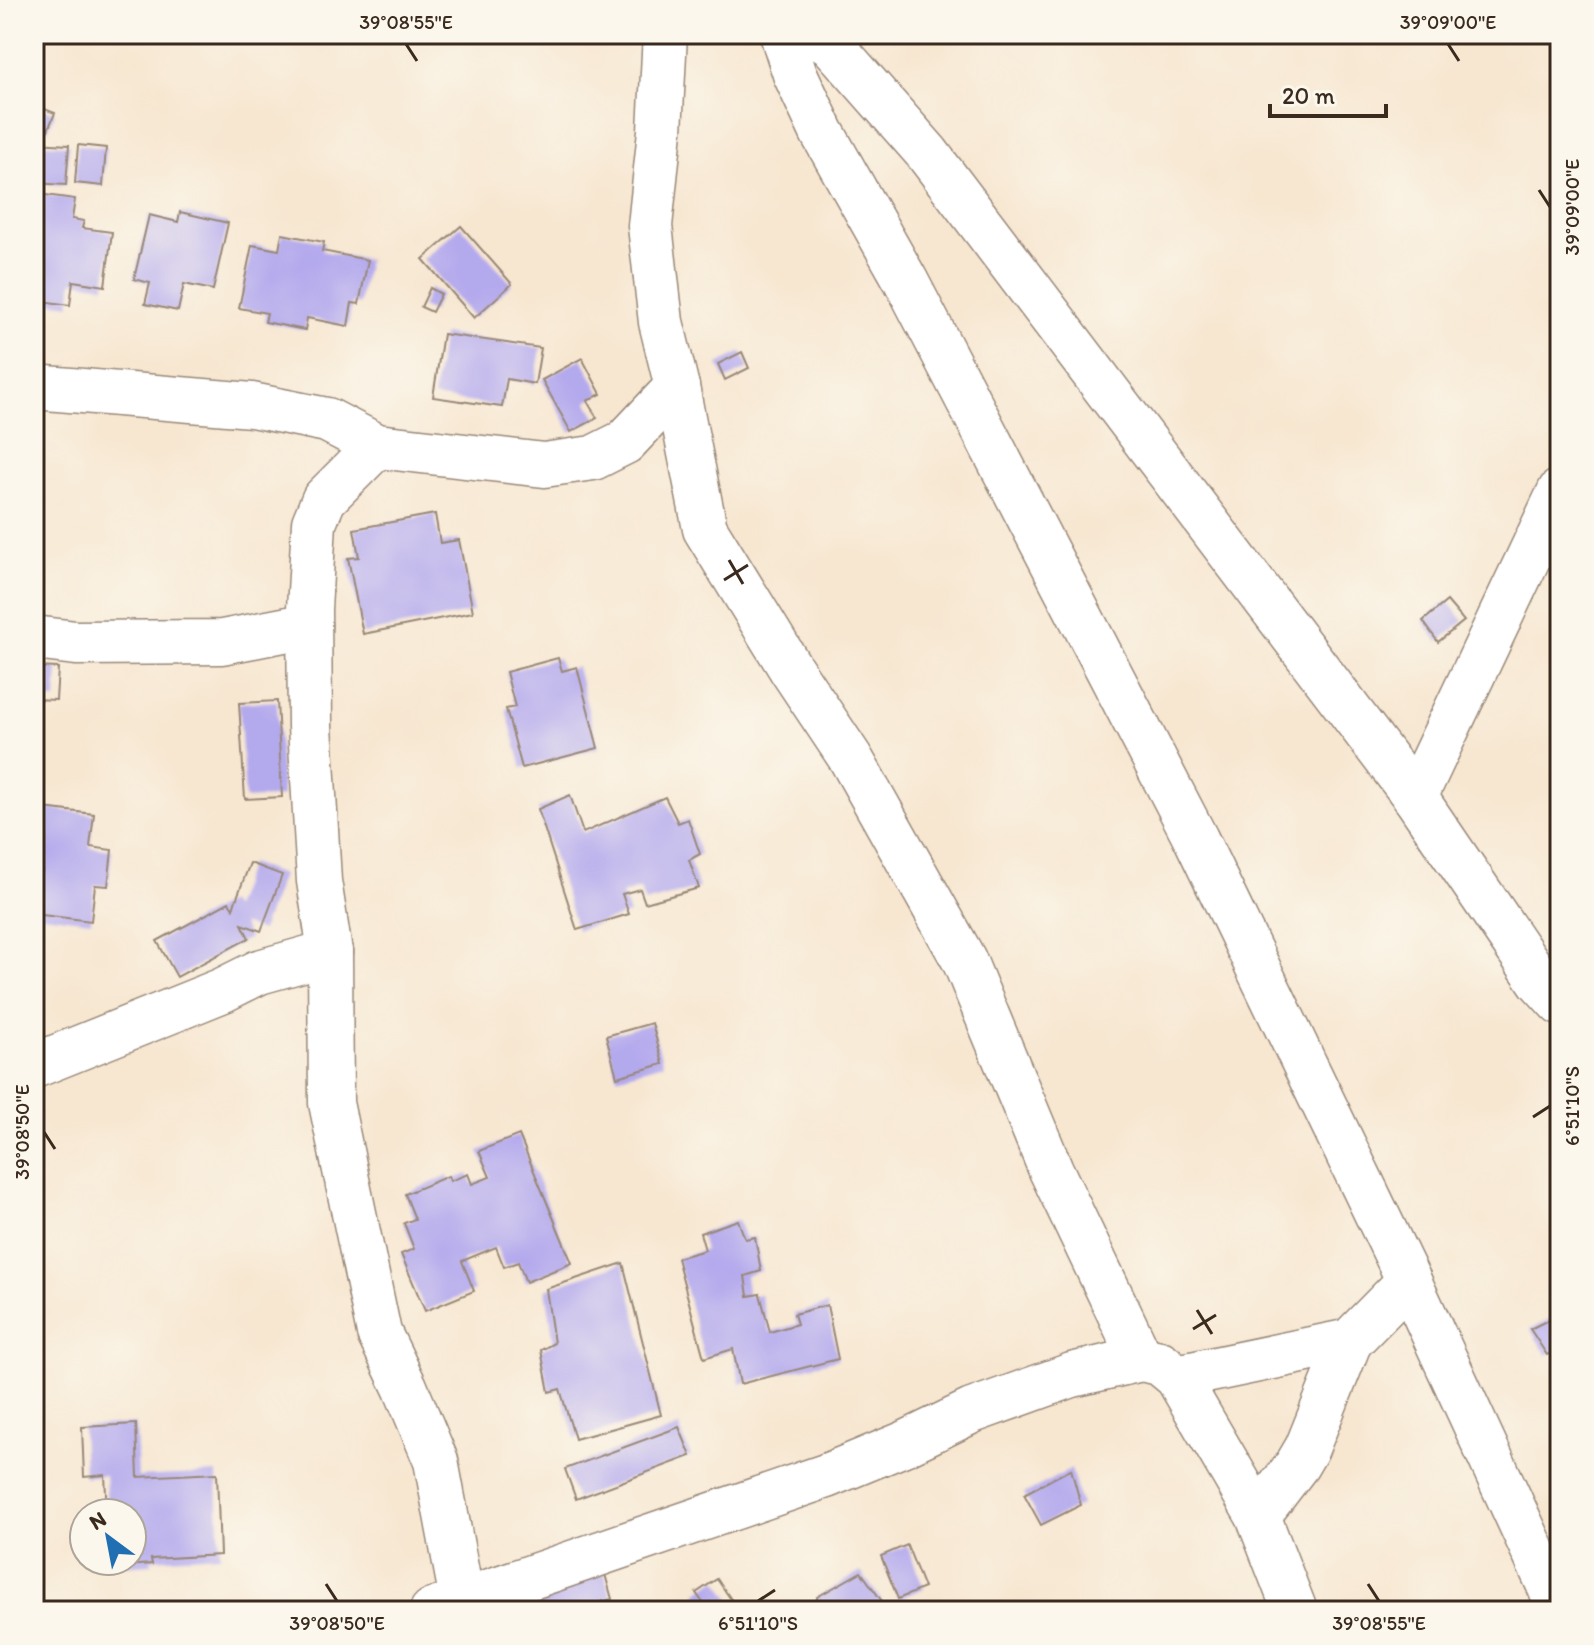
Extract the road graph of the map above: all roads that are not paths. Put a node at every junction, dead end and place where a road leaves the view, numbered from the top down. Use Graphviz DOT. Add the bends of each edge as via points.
graph roads {
  1 [pos="665,34"];
  2 [pos="782,34"];
  3 [pos="816,34"];
  4 [pos="34,387"];
  5 [pos="677,387"];
  6 [pos="377,446"];
  7 [pos="1560,491"];
  8 [pos="309,625"];
  9 [pos="34,638"];
  10 [pos="1415,797"];
  11 [pos="330,952"];
  12 [pos="1560,1003"];
  13 [pos="34,1066"];
  14 [pos="1409,1281"];
  15 [pos="1350,1341"];
  16 [pos="1159,1368"];
  17 [pos="1258,1516"];
  18 [pos="447,1606"];
  19 [pos="1560,1609"];
  20 [pos="1295,1611"];
  1 -- 5 [label="street" via="650,226 661,322"];
  2 -- 14 [label="street" via="822,132 906,281 1196,839"];
  3 -- 10 [label="street" via="831,44 927,153"];
  4 -- 6 [label="street" via="252,405 327,420"];
  5 -- 6 [label="street" via="625,442 593,458 544,465"];
  5 -- 16 [label="street" via="705,529 851,759 964,960 1051,1170"];
  6 -- 8 [label="street" via="324,499 314,523"];
  7 -- 10 [label="street"];
  8 -- 9 [label="street" via="222,642 76,643"];
  8 -- 11 [label="street" via="319,881"];
  10 -- 12 [label="street"];
  11 -- 13 [label="street" via="259,972"];
  11 -- 18 [label="street" via="331,1103 379,1333 436,1461"];
  14 -- 15 [label="street"];
  14 -- 19 [label="street"];
  15 -- 16 [label="street"];
  15 -- 17 [label="street" via="1307,1448"];
  16 -- 17 [label="street"];
  16 -- 18 [label="street" via="1072,1375 972,1411 826,1476"];
  17 -- 20 [label="street"];
}
